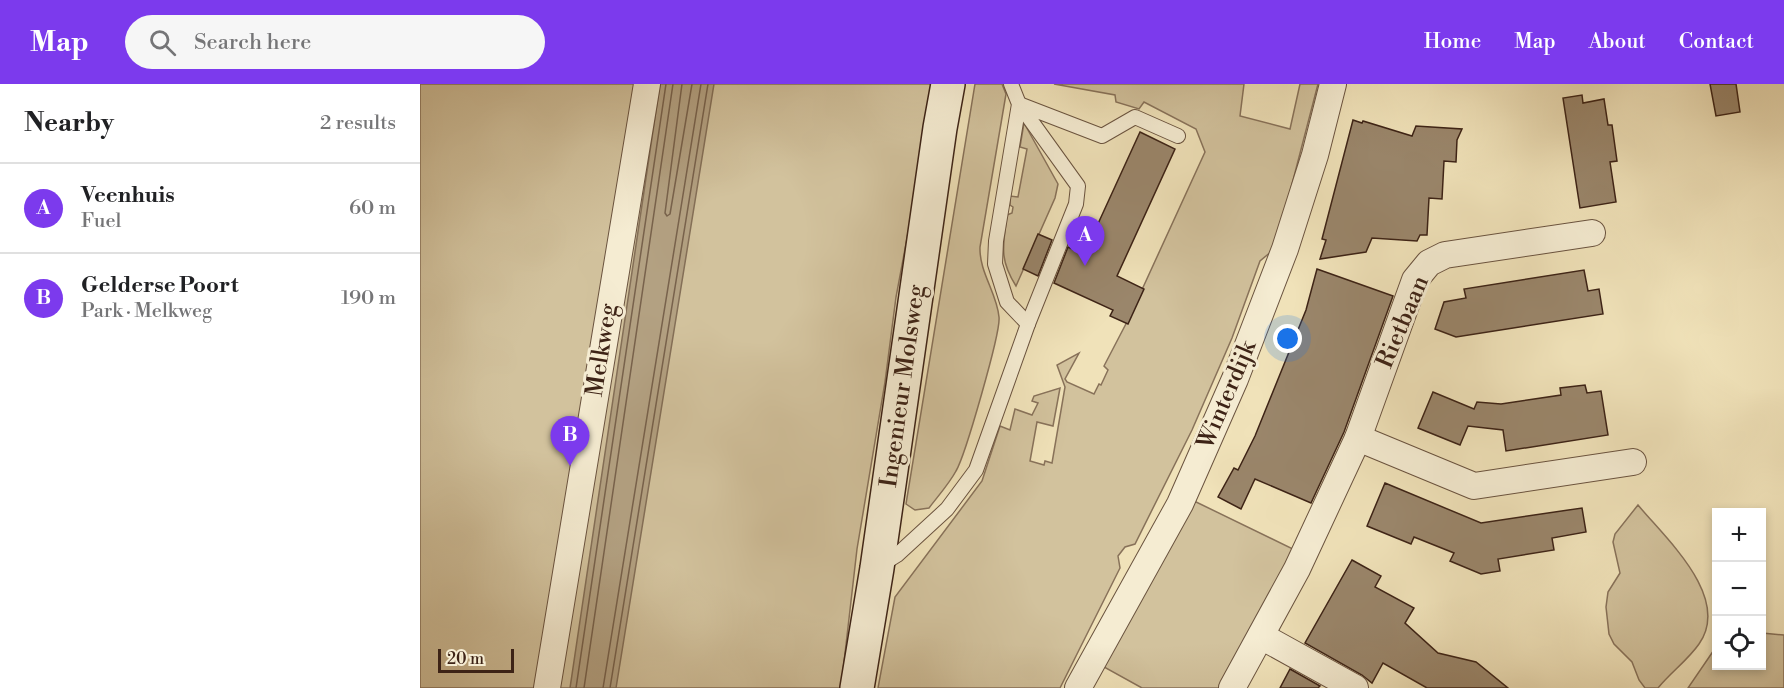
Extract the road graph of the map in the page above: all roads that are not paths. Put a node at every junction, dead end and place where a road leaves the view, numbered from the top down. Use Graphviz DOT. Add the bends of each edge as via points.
graph roads {
  1 [pos="647,84"];
  2 [pos="948,84"];
  3 [pos="1011,84"];
  4 [pos="1333,84"];
  5 [pos="1019,104"];
  6 [pos="1178,136"];
  7 [pos="1592,233"];
  8 [pos="1028,324"];
  9 [pos="1358,438"];
  10 [pos="1633,462"];
  11 [pos="877,568"];
  12 [pos="1261,636"];
  13 [pos="547,688"];
  14 [pos="857,688"];
  15 [pos="1078,688"];
  16 [pos="1232,688"];
  17 [pos="1355,688"];
  1 -- 13 [label="street, Melkweg"];
  2 -- 11 [label="main road, Ingenieur Molsweg"];
  3 -- 5 [label="lane"];
  4 -- 15 [label="street, Winterdijk" via="1288,238 1235,379 1180,504"];
  5 -- 6 [label="lane" via="1102,136 1135,117"];
  5 -- 8 [label="lane" via="995,264 1007,302"];
  5 -- 8 [label="lane" via="1078,186 1076,204"];
  7 -- 9 [label="street, Rietbaan" via="1446,255 1429,263 1416,280"];
  8 -- 11 [label="lane" via="976,470 947,509"];
  9 -- 10 [label="street" via="1474,486"];
  9 -- 12 [label="street, Rietbaan"];
  11 -- 14 [label="main road, Ingenieur Molsweg"];
  12 -- 16 [label="street, Rietbaan"];
  12 -- 17 [label="street"];
}
